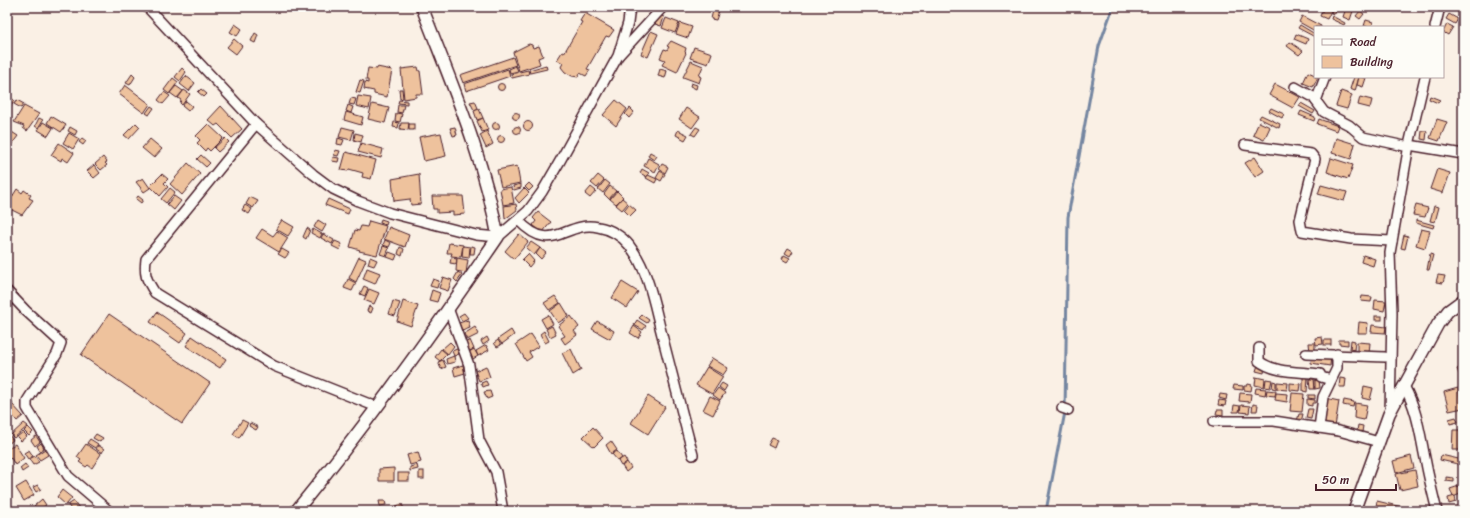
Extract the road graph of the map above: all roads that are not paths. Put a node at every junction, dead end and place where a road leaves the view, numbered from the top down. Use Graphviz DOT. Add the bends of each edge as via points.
graph roads {
  1 [pos="147,7"];
  2 [pos="422,7"];
  3 [pos="630,7"];
  4 [pos="663,7"];
  5 [pos="1436,8"];
  6 [pos="1435,26"];
  7 [pos="618,56"];
  8 [pos="1325,78"];
  9 [pos="1425,78"];
  10 [pos="1295,87"];
  11 [pos="1316,101"];
  12 [pos="256,124"];
  13 [pos="1245,145"];
  14 [pos="1409,146"];
  15 [pos="1463,154"];
  16 [pos="518,220"];
  17 [pos="498,237"];
  18 [pos="1392,241"];
  19 [pos="7,291"];
  20 [pos="1462,303"];
  21 [pos="448,308"];
  22 [pos="1259,348"];
  23 [pos="1306,354"];
  24 [pos="1337,354"];
  25 [pos="1385,357"];
  26 [pos="1331,380"];
  27 [pos="1404,386"];
  28 [pos="377,407"];
  29 [pos="1390,414"];
  30 [pos="1214,421"];
  31 [pos="1319,428"];
  32 [pos="1379,442"];
  33 [pos="693,455"];
  34 [pos="108,511"];
  35 [pos="296,511"];
  36 [pos="504,511"];
  37 [pos="1354,511"];
  38 [pos="1437,511"];
  1 -- 12 [label="street"];
  2 -- 17 [label="street" via="481,162"];
  3 -- 7 [label="street"];
  4 -- 7 [label="street"];
  5 -- 6 [label="street"];
  7 -- 16 [label="street" via="542,192"];
  8 -- 11 [label="street"];
  9 -- 14 [label="street"];
  10 -- 11 [label="street"];
  11 -- 14 [label="street" via="1324,112 1349,125 1363,137"];
  12 -- 17 [label="street" via="313,174 333,189 358,201 390,213 476,235"];
  12 -- 28 [label="street" via="146,259 144,275 154,293 274,366"];
  13 -- 18 [label="street" via="1311,154 1315,159 1300,220 1302,231 1351,239"];
  14 -- 15 [label="street"];
  14 -- 18 [label="street"];
  16 -- 17 [label="street"];
  16 -- 33 [label="street" via="527,230 541,236 556,237 587,226 598,226 612,231 629,245 653,295"];
  17 -- 21 [label="street"];
  18 -- 29 [label="street"];
  19 -- 34 [label="street" via="61,343 58,354 27,401 27,408 68,476"];
  20 -- 27 [label="street" via="1448,311 1438,324"];
  21 -- 28 [label="street"];
  21 -- 36 [label="street" via="469,365 479,440 496,472"];
  22 -- 26 [label="street" via="1259,361 1264,365 1276,369 1320,374 1321,377"];
  23 -- 24 [label="street"];
  24 -- 25 [label="street"];
  24 -- 26 [label="street" via="1337,368"];
  26 -- 31 [label="street" via="1323,397"];
  27 -- 29 [label="street"];
  27 -- 38 [label="street" via="1413,402 1417,417"];
  28 -- 35 [label="street"];
  29 -- 32 [label="street"];
  30 -- 31 [label="street" via="1268,420"];
  31 -- 32 [label="street"];
  32 -- 37 [label="street"];
}
